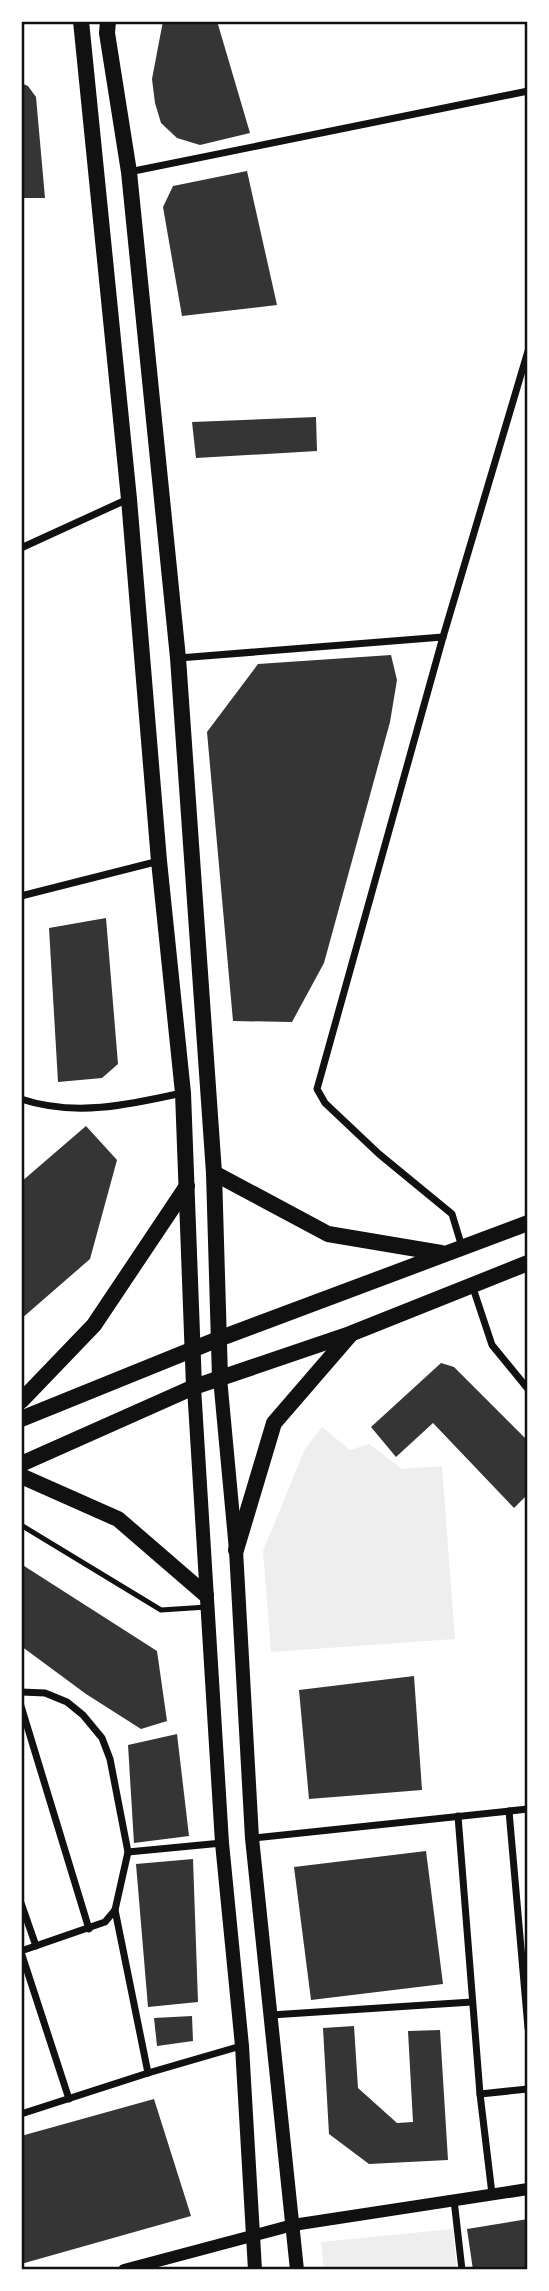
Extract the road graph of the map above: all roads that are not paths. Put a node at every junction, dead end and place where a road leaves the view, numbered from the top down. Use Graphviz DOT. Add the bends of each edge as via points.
graph roads {
  1 [pos="80,24"];
  2 [pos="109,25"];
  3 [pos="528,91"];
  4 [pos="129,172"];
  5 [pos="528,351"];
  6 [pos="129,499"];
  7 [pos="21,548"];
  8 [pos="443,637"];
  9 [pos="178,659"];
  10 [pos="159,861"];
  11 [pos="21,896"];
  12 [pos="183,1093"];
  13 [pos="21,1099"];
  14 [pos="214,1172"];
  15 [pos="187,1186"];
  16 [pos="528,1223"];
  17 [pos="462,1247"];
  18 [pos="444,1254"];
  19 [pos="528,1263"];
  20 [pos="472,1284"];
  21 [pos="350,1334"];
  22 [pos="221,1338"];
  23 [pos="193,1349"];
  24 [pos="220,1377"];
  25 [pos="194,1387"];
  26 [pos="528,1389"];
  27 [pos="21,1401"];
  28 [pos="21,1419"];
  29 [pos="21,1464"];
  30 [pos="21,1476"];
  31 [pos="21,1525"];
  32 [pos="236,1550"];
  33 [pos="207,1601"];
  34 [pos="21,1692"];
  35 [pos="21,1706"];
  36 [pos="528,1809"];
  37 [pos="509,1811"];
  38 [pos="458,1816"];
  39 [pos="252,1838"];
  40 [pos="222,1843"];
  41 [pos="128,1852"];
  42 [pos="21,1903"];
  43 [pos="115,1910"];
  44 [pos="89,1929"];
  45 [pos="36,1946"];
  46 [pos="21,1951"];
  47 [pos="472,2002"];
  48 [pos="271,2015"];
  49 [pos="528,2028"];
  50 [pos="242,2046"];
  51 [pos="148,2073"];
  52 [pos="528,2090"];
  53 [pos="480,2094"];
  54 [pos="69,2099"];
  55 [pos="21,2114"];
  56 [pos="528,2189"];
  57 [pos="492,2194"];
  58 [pos="454,2200"];
  59 [pos="293,2225"];
  60 [pos="252,2235"];
  61 [pos="124,2270"];
  62 [pos="255,2270"];
  63 [pos="297,2270"];
  64 [pos="462,2270"];
  1 -- 6 [label="main road"];
  2 -- 4 [label="main road"];
  3 -- 4 [label="street"];
  4 -- 9 [label="main road"];
  5 -- 8 [label="street"];
  6 -- 7 [label="street"];
  6 -- 10 [label="main road"];
  8 -- 9 [label="street"];
  8 -- 17 [label="street" via="317,1089 325,1103 379,1154 452,1214"];
  9 -- 14 [label="main road"];
  10 -- 11 [label="street"];
  10 -- 12 [label="main road"];
  12 -- 13 [label="street" via="123,1106 78,1109"];
  12 -- 15 [label="main road"];
  14 -- 18 [label="main road" via="328,1234"];
  14 -- 22 [label="main road"];
  15 -- 23 [label="main road"];
  15 -- 27 [label="main road" via="94,1325"];
  16 -- 17 [label="main road"];
  17 -- 18 [label="main road"];
  18 -- 22 [label="main road"];
  19 -- 20 [label="main road"];
  20 -- 21 [label="main road"];
  20 -- 26 [label="street" via="492,1345"];
  21 -- 24 [label="main road"];
  21 -- 32 [label="main road" via="274,1423"];
  22 -- 23 [label="main road"];
  22 -- 24 [label="main road"];
  23 -- 25 [label="main road"];
  23 -- 28 [label="main road"];
  24 -- 25 [label="main road"];
  24 -- 32 [label="main road"];
  25 -- 29 [label="main road"];
  25 -- 33 [label="main road"];
  30 -- 33 [label="main road" via="118,1519"];
  31 -- 33 [label="lane" via="161,1610"];
  32 -- 39 [label="main road"];
  33 -- 40 [label="main road"];
  34 -- 41 [label="street" via="45,1693 67,1702 102,1738"];
  35 -- 44 [label="street"];
  36 -- 37 [label="street"];
  37 -- 38 [label="street"];
  37 -- 49 [label="street"];
  38 -- 39 [label="street"];
  38 -- 47 [label="street"];
  39 -- 48 [label="main road"];
  40 -- 41 [label="street"];
  40 -- 50 [label="main road"];
  41 -- 43 [label="street"];
  42 -- 45 [label="street"];
  43 -- 44 [label="street" via="105,1922"];
  43 -- 51 [label="street"];
  44 -- 45 [label="street"];
  45 -- 46 [label="street"];
  46 -- 54 [label="street"];
  47 -- 48 [label="street"];
  47 -- 53 [label="street"];
  48 -- 59 [label="main road"];
  50 -- 51 [label="street"];
  50 -- 60 [label="main road"];
  51 -- 54 [label="street"];
  52 -- 53 [label="street"];
  53 -- 57 [label="street"];
  54 -- 55 [label="street"];
  56 -- 57 [label="street"];
  57 -- 58 [label="street"];
  58 -- 59 [label="street"];
  58 -- 64 [label="street"];
  59 -- 60 [label="street"];
  59 -- 63 [label="main road"];
  60 -- 61 [label="street"];
  60 -- 62 [label="main road"];
}
